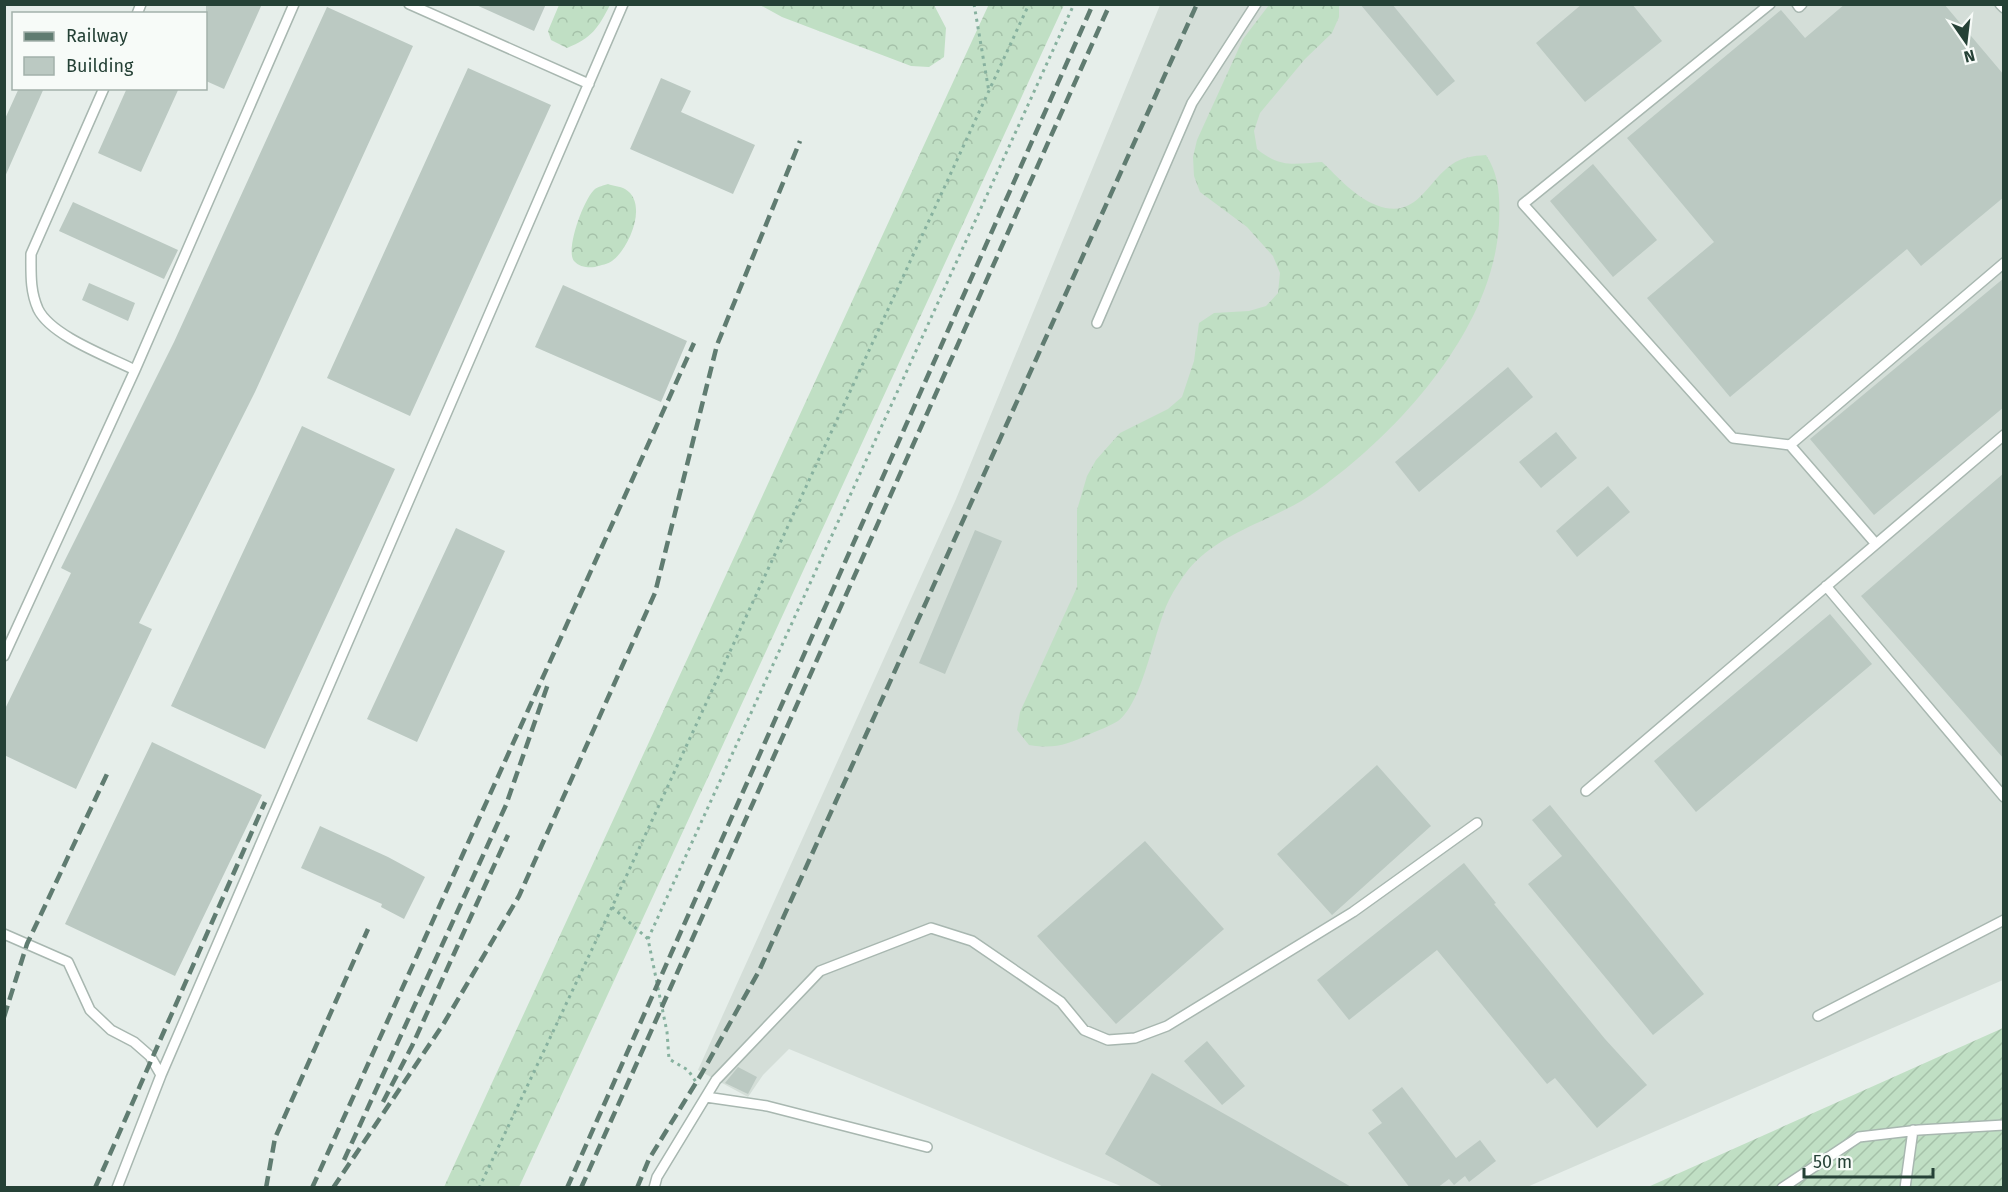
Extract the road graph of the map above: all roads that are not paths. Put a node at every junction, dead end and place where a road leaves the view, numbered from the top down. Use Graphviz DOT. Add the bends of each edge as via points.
graph roads {
  1 [pos="294,4"];
  2 [pos="409,4"];
  3 [pos="623,4"];
  4 [pos="1256,4"];
  5 [pos="1770,4"];
  6 [pos="1797,4"];
  7 [pos="1802,4"];
  8 [pos="2000,4"];
  9 [pos="2004,8"];
  10 [pos="589,84"];
  11 [pos="103,90"];
  12 [pos="2004,263"];
  13 [pos="1097,323"];
  14 [pos="135,370"];
  15 [pos="2004,435"];
  16 [pos="1790,445"];
  17 [pos="1876,544"];
  18 [pos="1826,586"];
  19 [pos="4,656"];
  20 [pos="1586,791"];
  21 [pos="2004,797"];
  22 [pos="1477,823"];
  23 [pos="2004,920"];
  24 [pos="4,934"];
  25 [pos="1818,1016"];
  26 [pos="161,1075"];
  27 [pos="706,1097"];
  28 [pos="2004,1125"];
  29 [pos="1913,1130"];
  30 [pos="927,1147"];
  31 [pos="117,1188"];
  32 [pos="654,1188"];
  33 [pos="1782,1188"];
  34 [pos="1905,1188"];
  1 -- 14 [label="lane"];
  2 -- 10 [label="lane"];
  3 -- 10 [label="lane"];
  4 -- 13 [label="lane" via="1192,103"];
  5 -- 16 [label="lane" via="1523,204 1733,438"];
  6 -- 7 [label="lane"];
  8 -- 9 [label="lane"];
  10 -- 26 [label="lane"];
  11 -- 14 [label="lane" via="31,254 30,284 39,311 57,330"];
  12 -- 16 [label="lane"];
  14 -- 19 [label="lane"];
  15 -- 17 [label="lane"];
  16 -- 17 [label="lane"];
  17 -- 18 [label="lane"];
  18 -- 20 [label="lane"];
  18 -- 21 [label="lane"];
  22 -- 27 [label="lane" via="1353,912 1167,1026 1135,1038 1108,1040 1084,1030 1061,1002 972,940 931,928 820,971 716,1080"];
  23 -- 25 [label="lane"];
  24 -- 26 [label="lane" via="68,962 90,1010 111,1030 150,1056"];
  26 -- 31 [label="lane"];
  27 -- 30 [label="lane" via="766,1106"];
  27 -- 32 [label="lane"];
  28 -- 29 [label="lane"];
  29 -- 33 [label="lane" via="1859,1137"];
  29 -- 34 [label="lane"];
}
